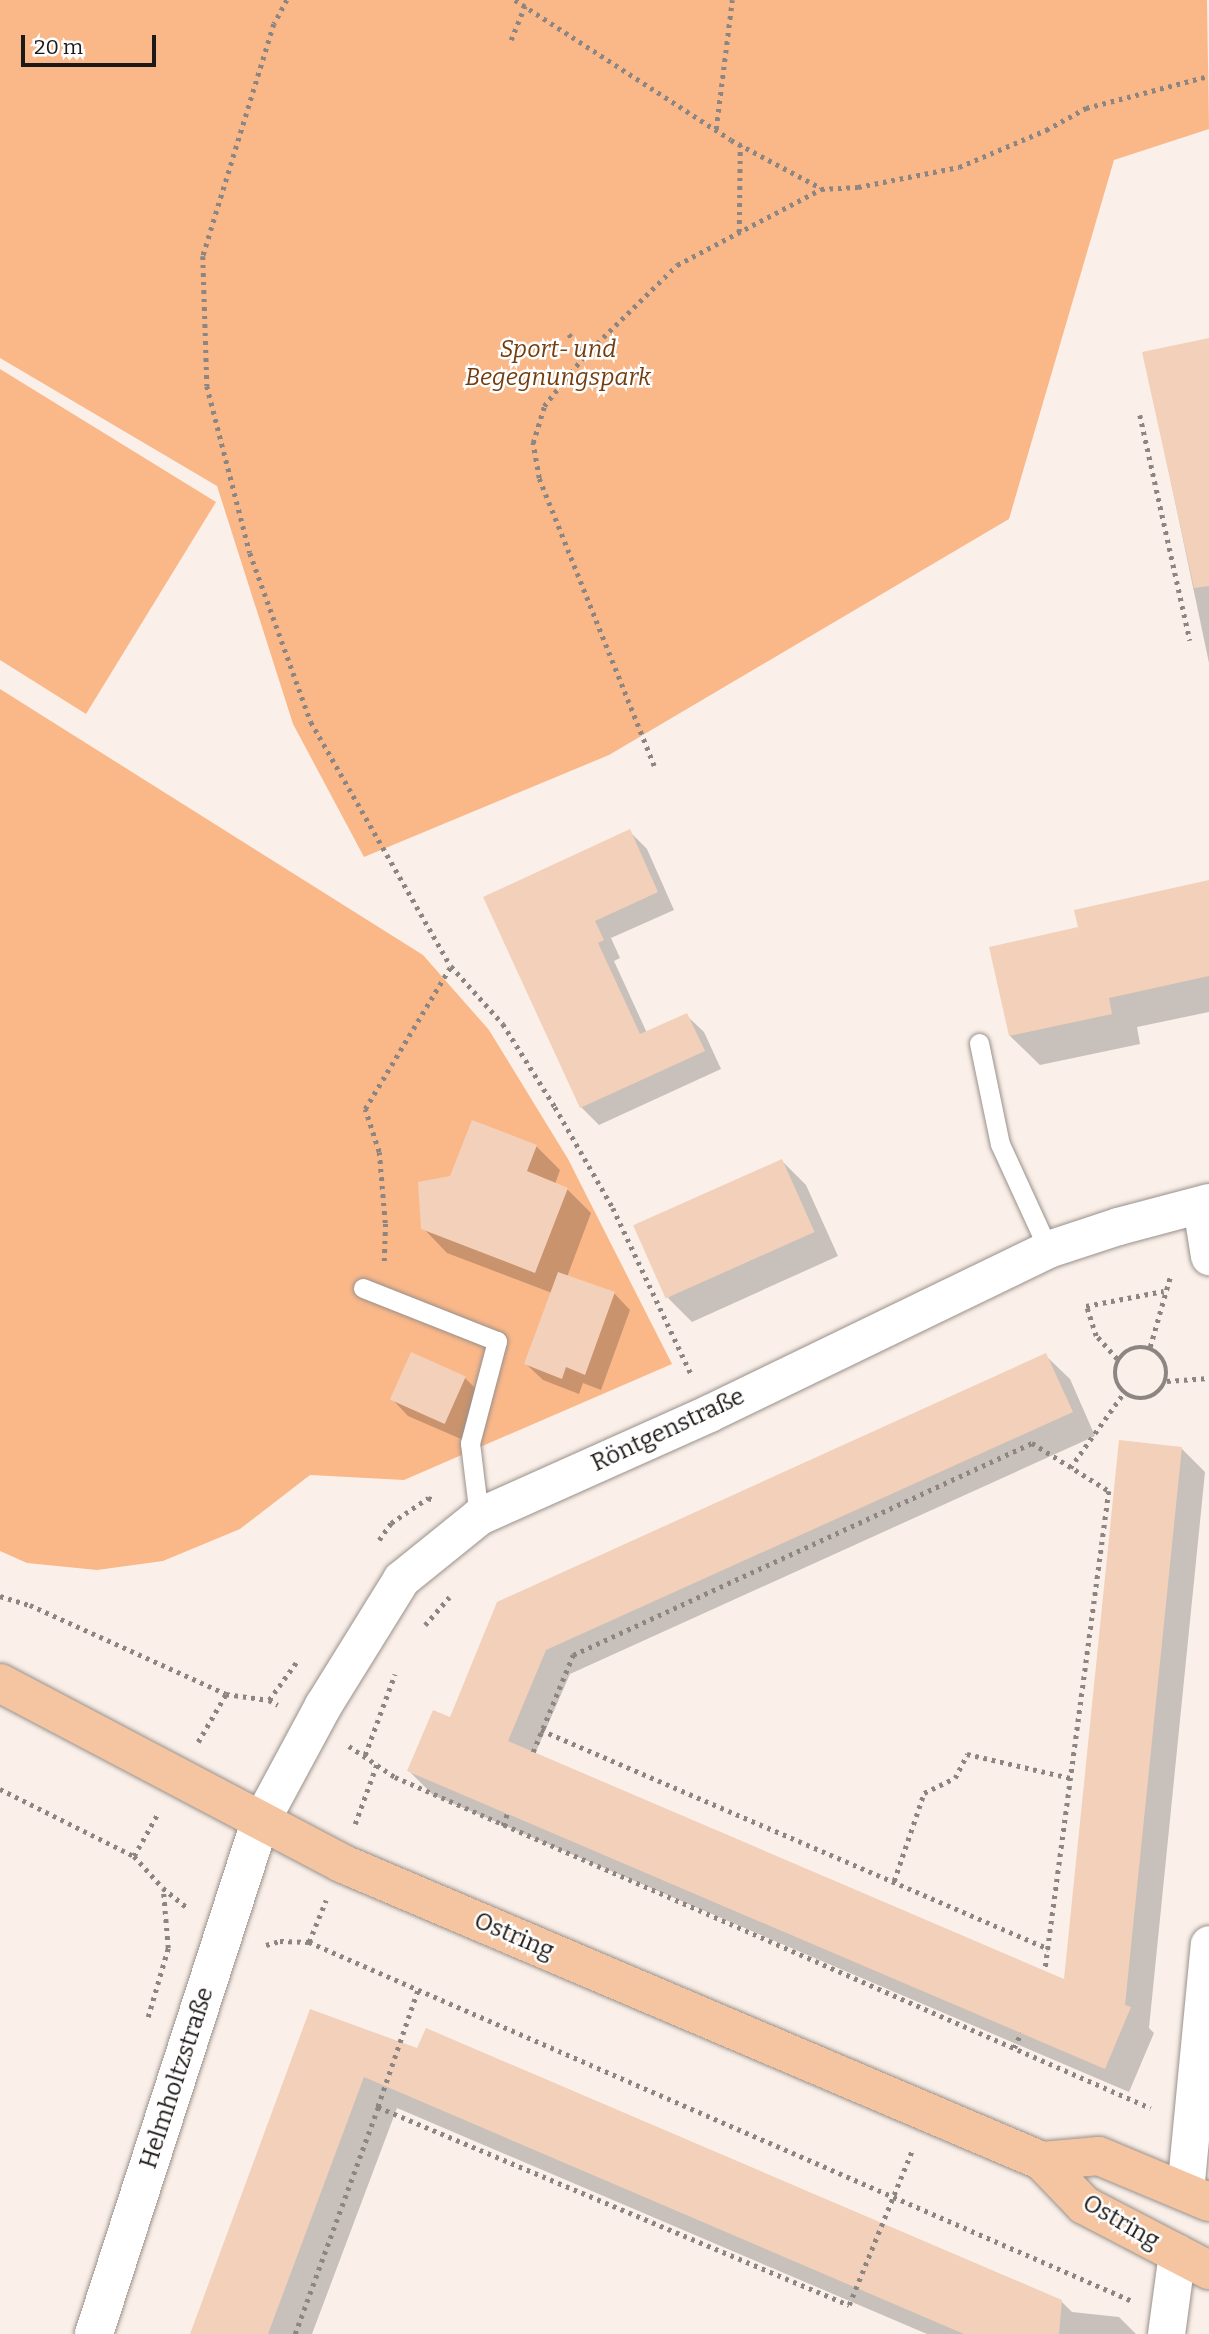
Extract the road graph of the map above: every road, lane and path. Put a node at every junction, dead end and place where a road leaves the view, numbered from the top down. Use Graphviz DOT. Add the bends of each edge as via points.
graph roads {
  1 [pos="286,0"];
  2 [pos="515,0"];
  3 [pos="732,0"];
  4 [pos="525,6"];
  5 [pos="511,40"];
  6 [pos="1209,76"];
  7 [pos="716,129"];
  8 [pos="740,145"];
  9 [pos="821,188"];
  10 [pos="739,232"];
  11 [pos="569,334"];
  12 [pos="585,355"];
  13 [pos="1140,415"];
  14 [pos="1190,641"];
  15 [pos="654,766"];
  16 [pos="451,966"];
  17 [pos="979,1043"];
  18 [pos="1205,1204"];
  19 [pos="1048,1249"];
  20 [pos="1209,1256"];
  21 [pos="363,1288"];
  22 [pos="1164,1291"];
  23 [pos="382,1295"];
  24 [pos="1117,1359"];
  25 [pos="1209,1378"];
  26 [pos="1167,1381"];
  27 [pos="1123,1394"];
  28 [pos="709,1413"];
  29 [pos="1070,1468"];
  30 [pos="479,1516"];
  31 [pos="0,1596"];
  32 [pos="0,1683"];
  33 [pos="313,1725"];
  34 [pos="541,1730"];
  35 [pos="533,1752"];
  36 [pos="1071,1778"];
  37 [pos="0,1789"];
  38 [pos="507,1814"];
  39 [pos="260,1822"];
  40 [pos="503,1826"];
  41 [pos="894,1881"];
  42 [pos="223,1937"];
  43 [pos="1209,1944"];
  44 [pos="1049,1949"];
  45 [pos="1045,1971"];
  46 [pos="418,1991"];
  47 [pos="1021,2033"];
  48 [pos="1014,2048"];
  49 [pos="378,2106"];
  50 [pos="929,2111"];
  51 [pos="1191,2125"];
  52 [pos="1042,2161"];
  53 [pos="1197,2196"];
  54 [pos="893,2198"];
  55 [pos="1193,2262"];
  56 [pos="1166,2326"];
  57 [pos="94,2334"];
  58 [pos="295,2334"];
  1 -- 16 [label="path" via="274,24 203,256 207,386 250,553 311,723"];
  2 -- 4 [label="path"];
  3 -- 7 [label="path"];
  4 -- 5 [label="path"];
  4 -- 7 [label="path"];
  6 -- 9 [label="path" via="1086,107 1046,130 959,167 858,187"];
  7 -- 8 [label="path"];
  8 -- 9 [label="path"];
  8 -- 10 [label="path"];
  9 -- 10 [label="path"];
  10 -- 12 [label="path" via="677,265"];
  11 -- 12 [label="path"];
  12 -- 15 [label="path" via="544,406 533,443 539,478"];
  13 -- 14 [label="path"];
  16 -- 23 [label="path" via="365,1109 379,1152 386,1223"];
  16 -- 28 [label="path" via="503,1024 555,1107 613,1208"];
  17 -- 19 [label="lane" via="1000,1144"];
  18 -- 19 [label="street, Röntgenstraße"];
  18 -- 20 [label="street"];
  19 -- 28 [label="street, Röntgenstraße"];
  21 -- 23 [label="lane"];
  22 -- 24 [label="path" via="1086,1306 1096,1336"];
  23 -- 30 [label="lane" via="497,1341 470,1443"];
  24 -- 26 [label="path" via="1132,1347 1150,1347 1162,1355"];
  24 -- 27 [label="path" via="1114,1378"];
  25 -- 26 [label="path"];
  26 -- 27 [label="path" via="1157,1395 1139,1400"];
  27 -- 29 [label="path"];
  28 -- 30 [label="street, Röntgenstraße"];
  29 -- 34 [label="path" via="1032,1443 573,1655"];
  29 -- 36 [label="path" via="1109,1491"];
  30 -- 33 [label="street, Röntgenstraße" via="401,1579"];
  31 -- 33 [label="path" via="30,1605 226,1694 269,1700"];
  32 -- 39 [label="main road, Ostring"];
  33 -- 39 [label="street, Röntgenstraße"];
  33 -- 40 [label="path" via="395,1777"];
  34 -- 35 [label="path"];
  34 -- 41 [label="path"];
  36 -- 41 [label="path" via="967,1754 955,1778 924,1793"];
  36 -- 44 [label="path"];
  37 -- 42 [label="path" via="134,1856 163,1888"];
  38 -- 40 [label="path"];
  39 -- 42 [label="street, Helmholtzstraße"];
  39 -- 50 [label="main road, Ostring" via="341,1863"];
  40 -- 48 [label="path"];
  41 -- 44 [label="path"];
  42 -- 46 [label="path" via="254,1948 280,1941 309,1942"];
  42 -- 57 [label="street, Helmholtzstraße"];
  43 -- 51 [label="street"];
  44 -- 45 [label="path"];
  46 -- 49 [label="path"];
  46 -- 54 [label="path"];
  47 -- 48 [label="path"];
  48 -- 51 [label="path"];
  49 -- 54 [label="path" via="849,2305"];
  49 -- 58 [label="path"];
  50 -- 52 [label="main road, Ostring"];
  50 -- 54 [label="path"];
  51 -- 53 [label="street"];
  52 -- 53 [label="main road, Ostring" via="1099,2156"];
  52 -- 55 [label="main road, Ostring" via="1084,2205"];
  54 -- 56 [label="path"];
  55 -- 56 [label="street"];
}
